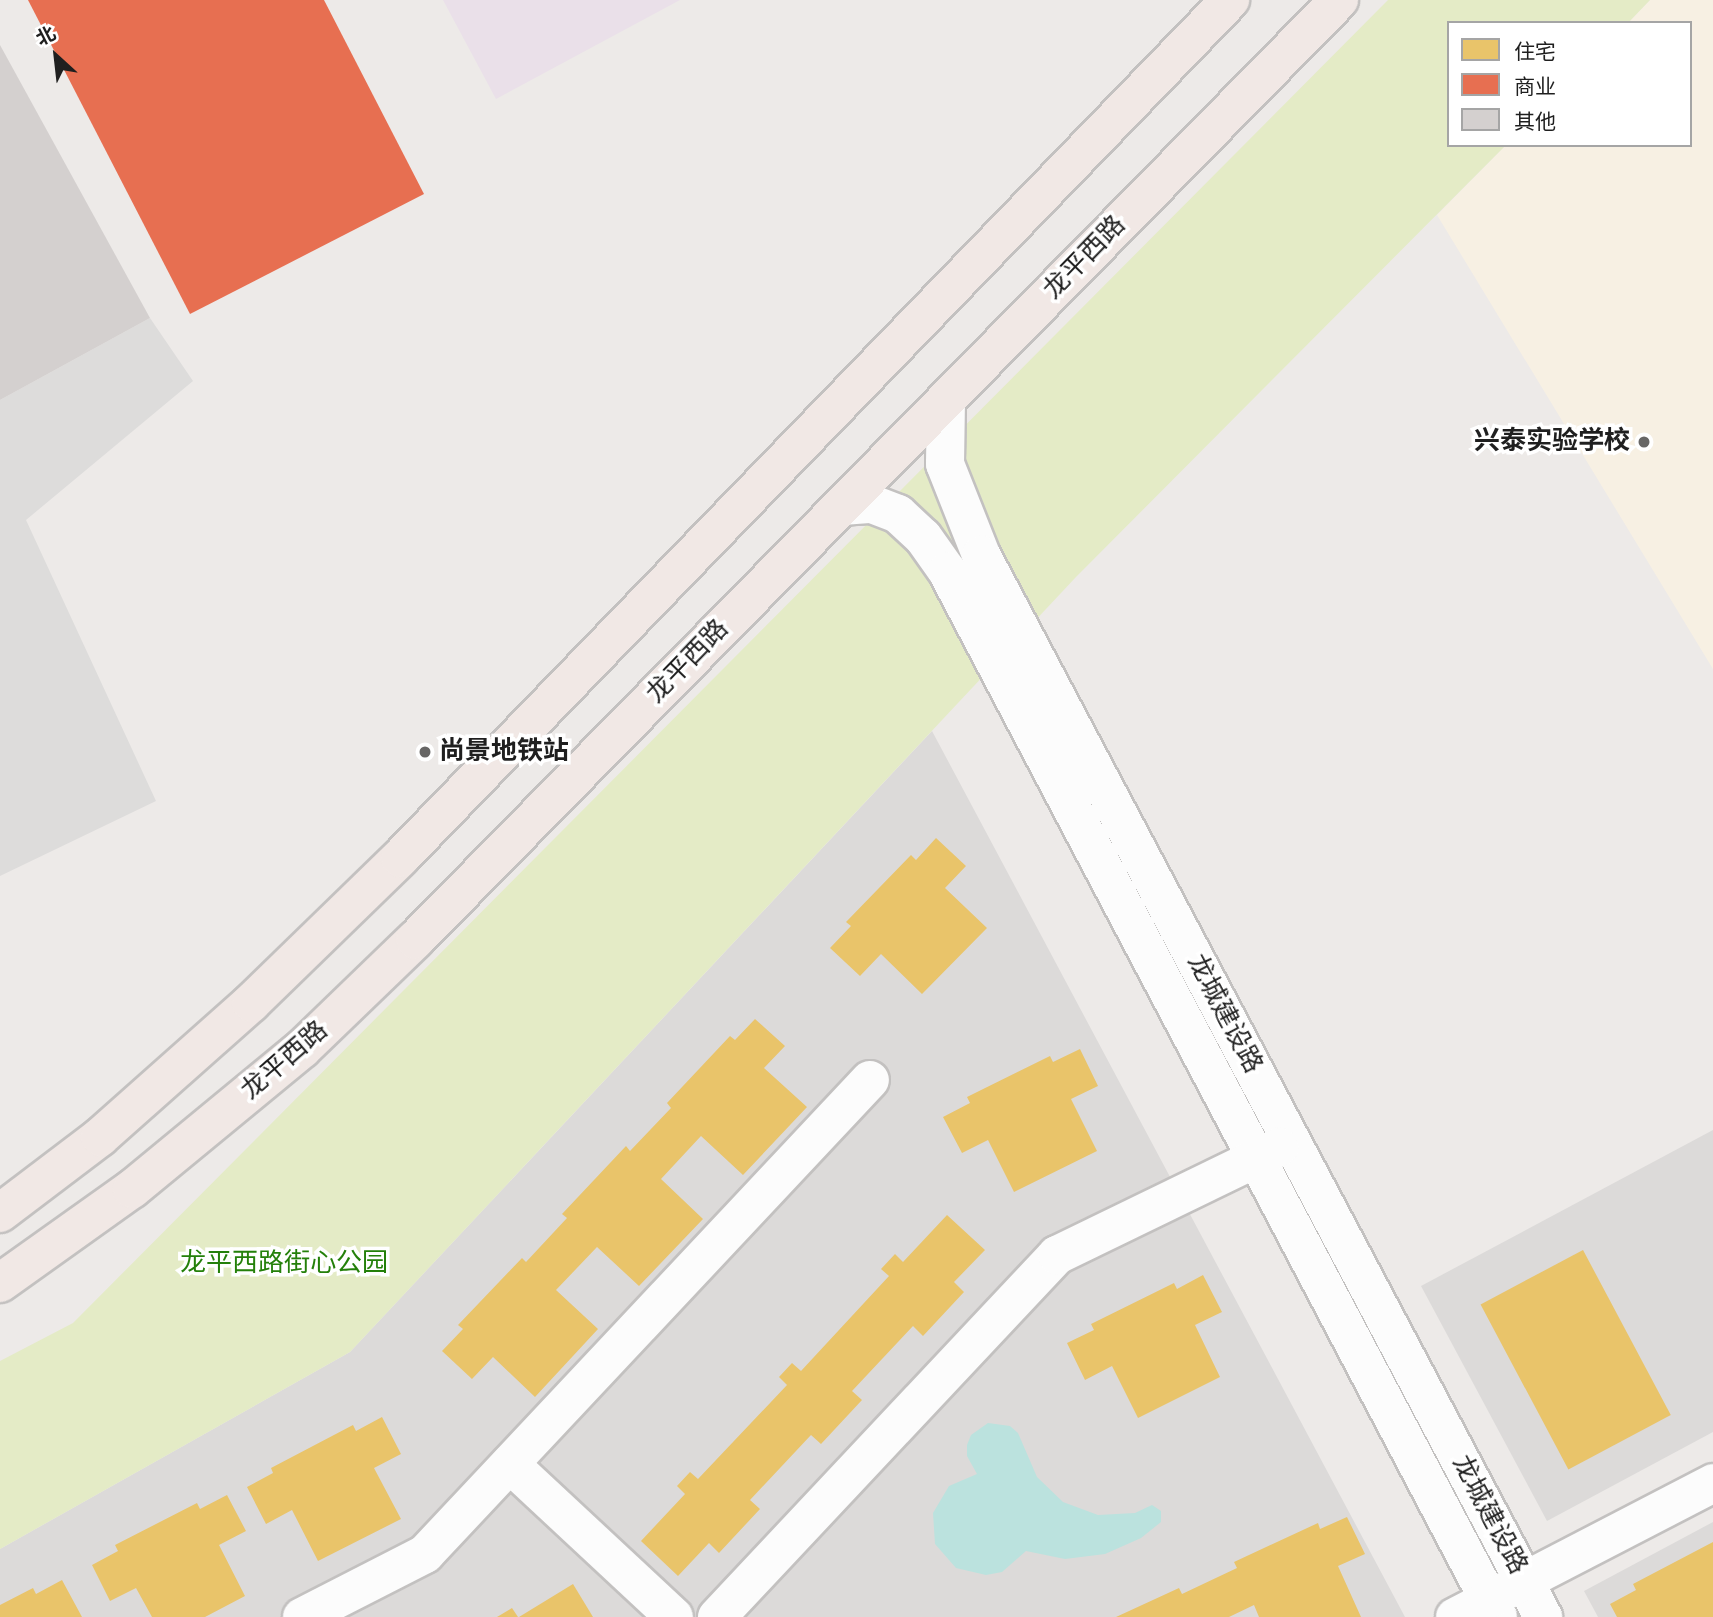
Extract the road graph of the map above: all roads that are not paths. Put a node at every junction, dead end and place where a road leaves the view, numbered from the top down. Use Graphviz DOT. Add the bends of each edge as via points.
graph roads {
  1 [pos="1230,0"];
  2 [pos="1339,0"];
  3 [pos="946,400"];
  4 [pos="842,506"];
  5 [pos="870,1080"];
  6 [pos="1291,1141"];
  7 [pos="1256,1158"];
  8 [pos="0,1213"];
  9 [pos="0,1283"];
  10 [pos="510,1464"];
  11 [pos="1713,1483"];
  12 [pos="1525,1583"];
  13 [pos="1494,1609"];
  14 [pos="302,1617"];
  15 [pos="674,1617"];
  16 [pos="717,1617"];
  17 [pos="1455,1617"];
  18 [pos="1543,1617"];
  1 -- 8 [label="main road" via="400,858 251,1003 100,1137"];
  2 -- 3 [label="main road, 龙平西路"];
  3 -- 4 [label="main road, 龙平西路"];
  3 -- 6 [label="street, 龙城建设路" via="945,464 961,513"];
  4 -- 7 [label="street, 龙城建设路" via="872,504 898,514 923,537 947,571"];
  4 -- 9 [label="main road, 龙平西路" via="302,1049 131,1189"];
  5 -- 10 [label="street"];
  6 -- 7 [label="street"];
  6 -- 12 [label="street, 龙城建设路"];
  7 -- 13 [label="street, 龙城建设路"];
  7 -- 16 [label="street" via="1057,1255"];
  10 -- 14 [label="street" via="425,1554"];
  10 -- 15 [label="street"];
  11 -- 12 [label="street"];
  12 -- 13 [label="street"];
  12 -- 18 [label="street, 龙城建设路"];
  13 -- 17 [label="street"];
}
